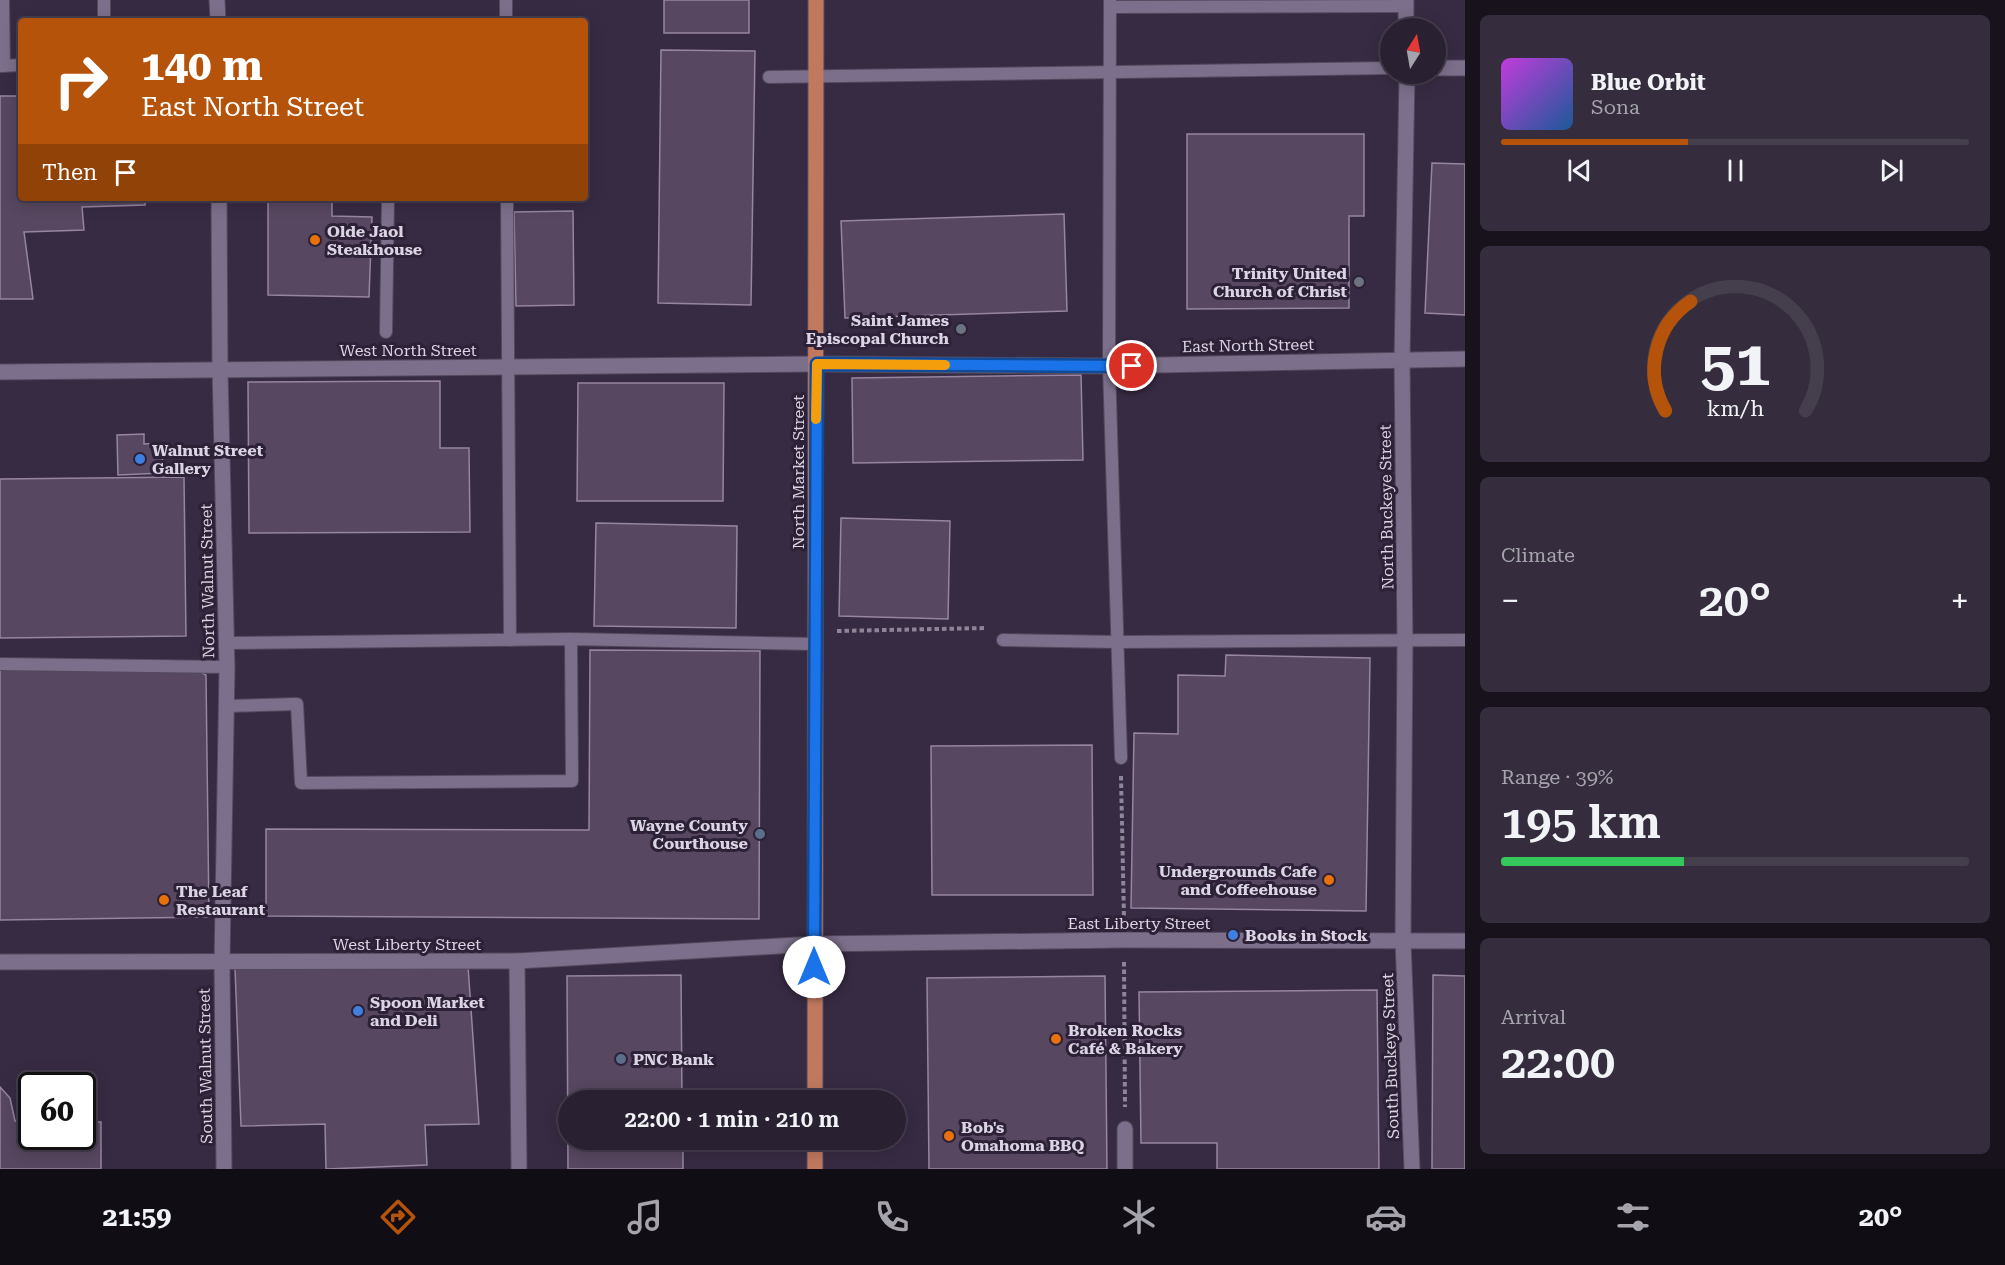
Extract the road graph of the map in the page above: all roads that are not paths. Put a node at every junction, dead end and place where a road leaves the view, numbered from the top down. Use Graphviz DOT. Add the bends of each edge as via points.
graph roads {
  1 [pos="3,0"];
  2 [pos="104,0"];
  3 [pos="217,0"];
  4 [pos="506,0"];
  5 [pos="816,0"];
  6 [pos="1406,3"];
  7 [pos="1110,4"];
  8 [pos="104,18"];
  9 [pos="218,18"];
  10 [pos="506,18"];
  11 [pos="18,65"];
  12 [pos="2,66"];
  13 [pos="1380,68"];
  14 [pos="1446,68"];
  15 [pos="1465,68"];
  16 [pos="1112,74"];
  17 [pos="818,76"];
  18 [pos="769,77"];
  19 [pos="1407,84"];
  20 [pos="219,201"];
  21 [pos="388,201"];
  22 [pos="507,201"];
  23 [pos="386,332"];
  24 [pos="1465,359"];
  25 [pos="1402,360"];
  26 [pos="817,364"];
  27 [pos="1109,366"];
  28 [pos="508,368"];
  29 [pos="220,369"];
  30 [pos="0,372"];
  31 [pos="815,638"];
  32 [pos="571,639"];
  33 [pos="510,640"];
  34 [pos="1003,640"];
  35 [pos="1465,640"];
  36 [pos="1405,641"];
  37 [pos="1117,642"];
  38 [pos="227,643"];
  39 [pos="0,664"];
  40 [pos="227,667"];
  41 [pos="226,706"];
  42 [pos="1120,758"];
  43 [pos="1403,941"];
  44 [pos="1465,941"];
  45 [pos="814,944"];
  46 [pos="517,961"];
  47 [pos="0,962"];
  48 [pos="222,963"];
  49 [pos="814,1090"];
  50 [pos="1125,1129"];
  51 [pos="815,1150"];
  52 [pos="224,1169"];
  53 [pos="519,1169"];
  54 [pos="815,1169"];
  55 [pos="1125,1169"];
  56 [pos="1412,1169"];
  1 -- 12 [label="lane"];
  2 -- 8 [label="lane"];
  3 -- 9 [label="street"];
  4 -- 10 [label="lane"];
  5 -- 17 [label="main road, North Market Street"];
  6 -- 7 [label="lane"];
  7 -- 16 [label="lane"];
  11 -- 12 [label="lane"];
  13 -- 16 [label="lane"];
  14 -- 15 [label="street"];
  16 -- 17 [label="lane"];
  16 -- 27 [label="lane"];
  17 -- 18 [label="lane"];
  17 -- 26 [label="main road, North Market Street"];
  19 -- 25 [label="street, North Buckeye Street"];
  20 -- 29 [label="street, North Walnut Street"];
  21 -- 23 [label="lane"];
  22 -- 28 [label="lane"];
  24 -- 25 [label="street, East North Street"];
  25 -- 27 [label="street, East North Street"];
  25 -- 36 [label="street, North Buckeye Street"];
  26 -- 27 [label="street, East North Street"];
  26 -- 28 [label="street, West North Street"];
  26 -- 31 [label="main road, North Market Street"];
  27 -- 37 [label="lane"];
  28 -- 29 [label="street, West North Street"];
  28 -- 33 [label="lane"];
  29 -- 30 [label="street, West North Street"];
  29 -- 38 [label="street, North Walnut Street"];
  31 -- 32 [label="lane"];
  31 -- 45 [label="main road, North Market Street"];
  32 -- 33 [label="lane"];
  32 -- 41 [label="lane" via="572,781 301,783 297,704"];
  33 -- 38 [label="lane"];
  34 -- 37 [label="lane"];
  35 -- 36 [label="lane"];
  36 -- 37 [label="lane"];
  36 -- 43 [label="street, North Buckeye Street"];
  37 -- 42 [label="lane"];
  38 -- 40 [label="street, North Walnut Street"];
  39 -- 40 [label="lane"];
  40 -- 41 [label="street, North Walnut Street"];
  41 -- 48 [label="street, North Walnut Street"];
  43 -- 44 [label="street, East Liberty Street"];
  43 -- 45 [label="street, East Liberty Street"];
  43 -- 56 [label="street, South Buckeye Street"];
  45 -- 46 [label="street, West Liberty Street"];
  45 -- 49 [label="main road, North Market Street"];
  46 -- 48 [label="street, West Liberty Street"];
  46 -- 53 [label="street"];
  47 -- 48 [label="street, West Liberty Street"];
  48 -- 52 [label="street, South Walnut Street"];
  50 -- 55 [label="street"];
  51 -- 54 [label="main road"];
}
